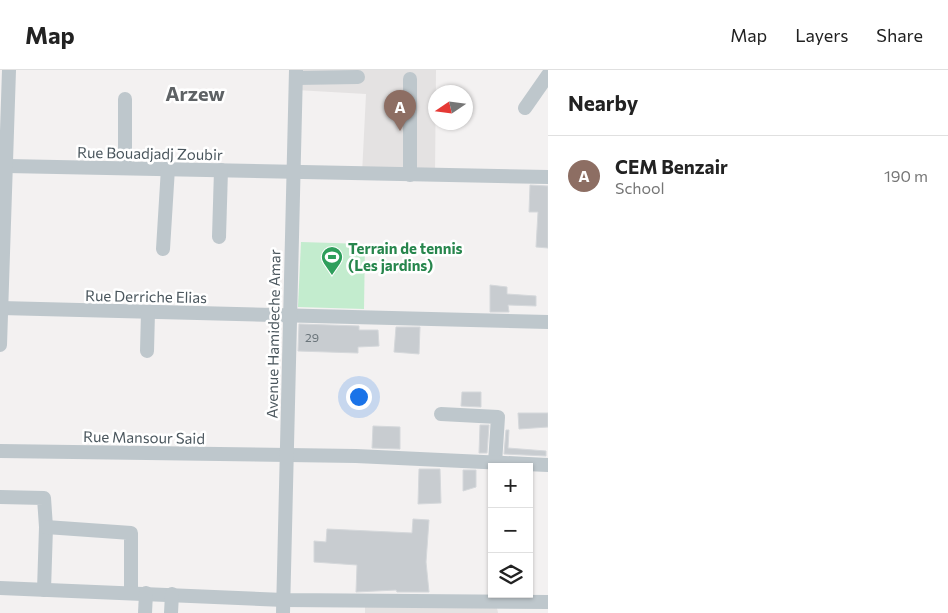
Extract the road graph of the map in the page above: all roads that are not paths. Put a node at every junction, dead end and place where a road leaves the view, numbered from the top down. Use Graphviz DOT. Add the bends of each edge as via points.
graph roads {
  1 [pos="9,70"];
  2 [pos="296,74"];
  3 [pos="548,76"];
  4 [pos="358,77"];
  5 [pos="410,79"];
  6 [pos="125,98"];
  7 [pos="525,108"];
  8 [pos="7,166"];
  9 [pos="125,168"];
  10 [pos="168,168"];
  11 [pos="221,170"];
  12 [pos="293,173"];
  13 [pos="410,175"];
  14 [pos="548,177"];
  15 [pos="219,237"];
  16 [pos="163,249"];
  17 [pos="1,308"];
  18 [pos="148,312"];
  19 [pos="290,315"];
  20 [pos="548,322"];
  21 [pos="0,345"];
  22 [pos="147,351"];
  23 [pos="441,414"];
  24 [pos="0,451"];
  25 [pos="287,455"];
  26 [pos="495,463"];
  27 [pos="533,464"];
  28 [pos="548,465"];
  29 [pos="0,497"];
  30 [pos="46,527"];
  31 [pos="0,588"];
  32 [pos="44,590"];
  33 [pos="131,592"];
  34 [pos="146,593"];
  35 [pos="172,594"];
  36 [pos="548,602"];
  37 [pos="283,606"];
  38 [pos="145,613"];
  39 [pos="171,613"];
  1 -- 8 [label="street"];
  2 -- 4 [label="street"];
  2 -- 12 [label="street, Avenue Hamideche Amar"];
  3 -- 7 [label="street"];
  5 -- 13 [label="street"];
  6 -- 9 [label="street"];
  8 -- 9 [label="street, Rue Bouadjadj Zoubir"];
  8 -- 17 [label="street"];
  9 -- 10 [label="street, Rue Bouadjadj Zoubir"];
  10 -- 11 [label="street, Rue Bouadjadj Zoubir"];
  10 -- 16 [label="street"];
  11 -- 12 [label="street, Rue Bouadjadj Zoubir"];
  11 -- 15 [label="street"];
  12 -- 13 [label="street, Rue Bouadjadj Zoubir"];
  12 -- 19 [label="street, Avenue Hamideche Amar"];
  13 -- 14 [label="street, Rue Bouadjadj Zoubir"];
  17 -- 18 [label="street, Rue Derriche Elias"];
  17 -- 21 [label="street"];
  18 -- 19 [label="street, Rue Derriche Elias"];
  18 -- 22 [label="street"];
  19 -- 20 [label="street, Rue Derriche Elias"];
  19 -- 25 [label="street, Avenue Hamideche Amar"];
  23 -- 26 [label="street" via="498,417"];
  24 -- 25 [label="street, Rue Mansour Said"];
  25 -- 26 [label="street, Rue Mansour Said"];
  25 -- 37 [label="street, Avenue Hamideche Amar"];
  27 -- 28 [label="street, Rue Mansour Said"];
  29 -- 30 [label="street" via="44,498"];
  30 -- 32 [label="street"];
  30 -- 33 [label="street" via="131,533"];
  31 -- 32 [label="street"];
  32 -- 33 [label="street"];
  33 -- 34 [label="street"];
  34 -- 35 [label="street"];
  34 -- 38 [label="street"];
  35 -- 37 [label="street"];
  35 -- 39 [label="street"];
  36 -- 37 [label="street"];
}
